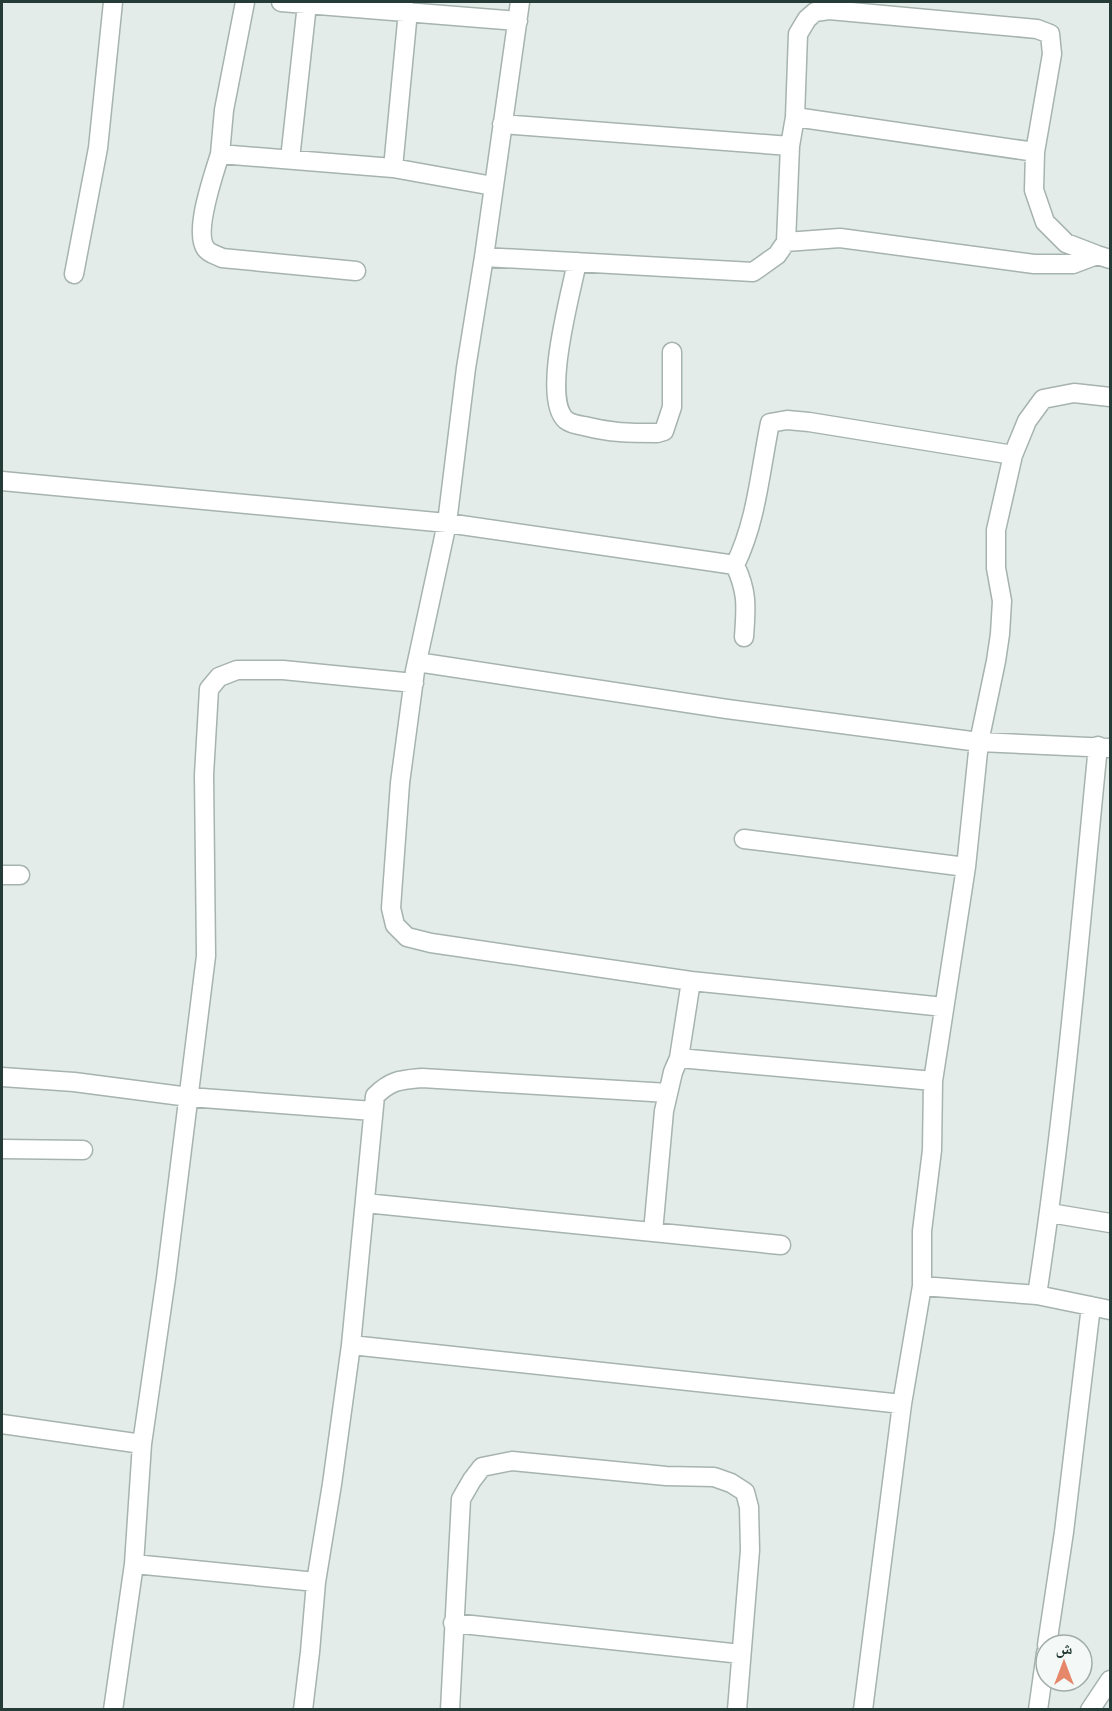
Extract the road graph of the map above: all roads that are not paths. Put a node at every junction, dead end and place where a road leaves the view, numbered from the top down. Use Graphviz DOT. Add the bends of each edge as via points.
graph roads {
  1 [pos="113,2"];
  2 [pos="245,2"];
  3 [pos="281,2"];
  4 [pos="520,2"];
  5 [pos="307,4"];
  6 [pos="408,11"];
  7 [pos="518,21"];
  8 [pos="795,117"];
  9 [pos="502,124"];
  10 [pos="790,146"];
  11 [pos="1035,152"];
  12 [pos="220,154"];
  13 [pos="290,159"];
  14 [pos="393,168"];
  15 [pos="493,186"];
  16 [pos="786,242"];
  17 [pos="484,257"];
  18 [pos="1104,257"];
  19 [pos="577,262"];
  20 [pos="356,271"];
  21 [pos="74,274"];
  22 [pos="672,352"];
  23 [pos="1110,397"];
  24 [pos="1013,455"];
  25 [pos="2,481"];
  26 [pos="447,523"];
  27 [pos="735,565"];
  28 [pos="744,637"];
  29 [pos="417,662"];
  30 [pos="414,683"];
  31 [pos="979,742"];
  32 [pos="1104,747"];
  33 [pos="744,838"];
  34 [pos="966,867"];
  35 [pos="691,981"];
  36 [pos="944,1007"];
  37 [pos="679,1058"];
  38 [pos="2,1077"];
  39 [pos="933,1081"];
  40 [pos="668,1093"];
  41 [pos="189,1097"];
  42 [pos="373,1111"];
  43 [pos="2,1149"];
  44 [pos="83,1150"];
  45 [pos="365,1203"];
  46 [pos="1050,1213"];
  47 [pos="1110,1223"];
  48 [pos="653,1232"];
  49 [pos="781,1245"];
  50 [pos="922,1286"];
  51 [pos="1038,1296"];
  52 [pos="1091,1306"];
  53 [pos="1110,1310"];
  54 [pos="351,1345"];
  55 [pos="902,1404"];
  56 [pos="2,1424"];
  57 [pos="142,1444"];
  58 [pos="134,1564"];
  59 [pos="316,1582"];
  60 [pos="453,1623"];
  61 [pos="1049,1633"];
  62 [pos="741,1653"];
  63 [pos="1110,1680"];
  64 [pos="1040,1693"];
  65 [pos="113,1710"];
  66 [pos="303,1710"];
  67 [pos="450,1710"];
  68 [pos="737,1710"];
  69 [pos="863,1710"];
  70 [pos="1038,1710"];
  71 [pos="1089,1710"];
  1 -- 21 [label="street" via="99,148"];
  2 -- 12 [label="street" via="224,110"];
  3 -- 5 [label="street"];
  4 -- 7 [label="street"];
  5 -- 6 [label="street"];
  5 -- 13 [label="street"];
  6 -- 7 [label="street"];
  6 -- 14 [label="street"];
  7 -- 9 [label="street"];
  8 -- 10 [label="street"];
  8 -- 11 [label="street"];
  8 -- 11 [label="street" via="798,34 815,12 829,10 1037,28 1050,34 1052,54"];
  9 -- 10 [label="street"];
  9 -- 15 [label="street"];
  10 -- 16 [label="street"];
  11 -- 18 [label="street" via="1034,189 1045,222 1066,243"];
  12 -- 13 [label="street"];
  12 -- 20 [label="street" via="204,210 202,242 207,252 222,258"];
  13 -- 14 [label="street"];
  14 -- 15 [label="street"];
  15 -- 17 [label="street"];
  16 -- 18 [label="street" via="840,238 1034,264 1073,264"];
  16 -- 19 [label="street" via="777,255 753,272"];
  17 -- 19 [label="street"];
  17 -- 26 [label="street"];
  19 -- 22 [label="street" via="555,385 560,413 568,422 610,432 664,431 672,407"];
  23 -- 24 [label="street" via="1074,393 1043,399 1027,421"];
  24 -- 27 [label="street" via="809,422 770,423 757,502"];
  24 -- 31 [label="street" via="996,530 996,568 1002,601 1000,634"];
  25 -- 26 [label="street"];
  26 -- 27 [label="street"];
  26 -- 29 [label="street"];
  27 -- 28 [label="street" via="746,597"];
  29 -- 30 [label="street"];
  29 -- 31 [label="street"];
  30 -- 35 [label="street" via="400,783 392,884 395,925 407,937 430,943"];
  30 -- 41 [label="street" via="283,670 237,670 219,677 208,689 204,775 206,956"];
  31 -- 32 [label="street"];
  31 -- 34 [label="street"];
  32 -- 46 [label="street"];
  33 -- 34 [label="street"];
  34 -- 36 [label="street"];
  35 -- 36 [label="street"];
  35 -- 37 [label="street"];
  36 -- 39 [label="street"];
  37 -- 39 [label="street"];
  37 -- 40 [label="street"];
  38 -- 41 [label="street"];
  39 -- 50 [label="street"];
  40 -- 42 [label="street" via="422,1078 386,1085 375,1096"];
  40 -- 48 [label="street"];
  41 -- 42 [label="street"];
  41 -- 57 [label="street"];
  42 -- 45 [label="street"];
  43 -- 44 [label="street"];
  45 -- 48 [label="street"];
  45 -- 54 [label="street"];
  46 -- 47 [label="street"];
  46 -- 51 [label="street"];
  48 -- 49 [label="street"];
  50 -- 51 [label="street"];
  50 -- 55 [label="street"];
  51 -- 52 [label="street"];
  52 -- 53 [label="street"];
  52 -- 61 [label="street"];
  54 -- 55 [label="street"];
  54 -- 59 [label="street"];
  55 -- 69 [label="street"];
  56 -- 57 [label="street"];
  57 -- 58 [label="street"];
  58 -- 59 [label="street"];
  58 -- 65 [label="street"];
  59 -- 66 [label="street"];
  60 -- 62 [label="street"];
  60 -- 62 [label="street" via="461,1499 482,1467 512,1461 714,1477 745,1492 749,1507 750,1550"];
  60 -- 67 [label="street"];
  62 -- 68 [label="street"];
  63 -- 71 [label="street"];
  64 -- 70 [label="street"];
}
